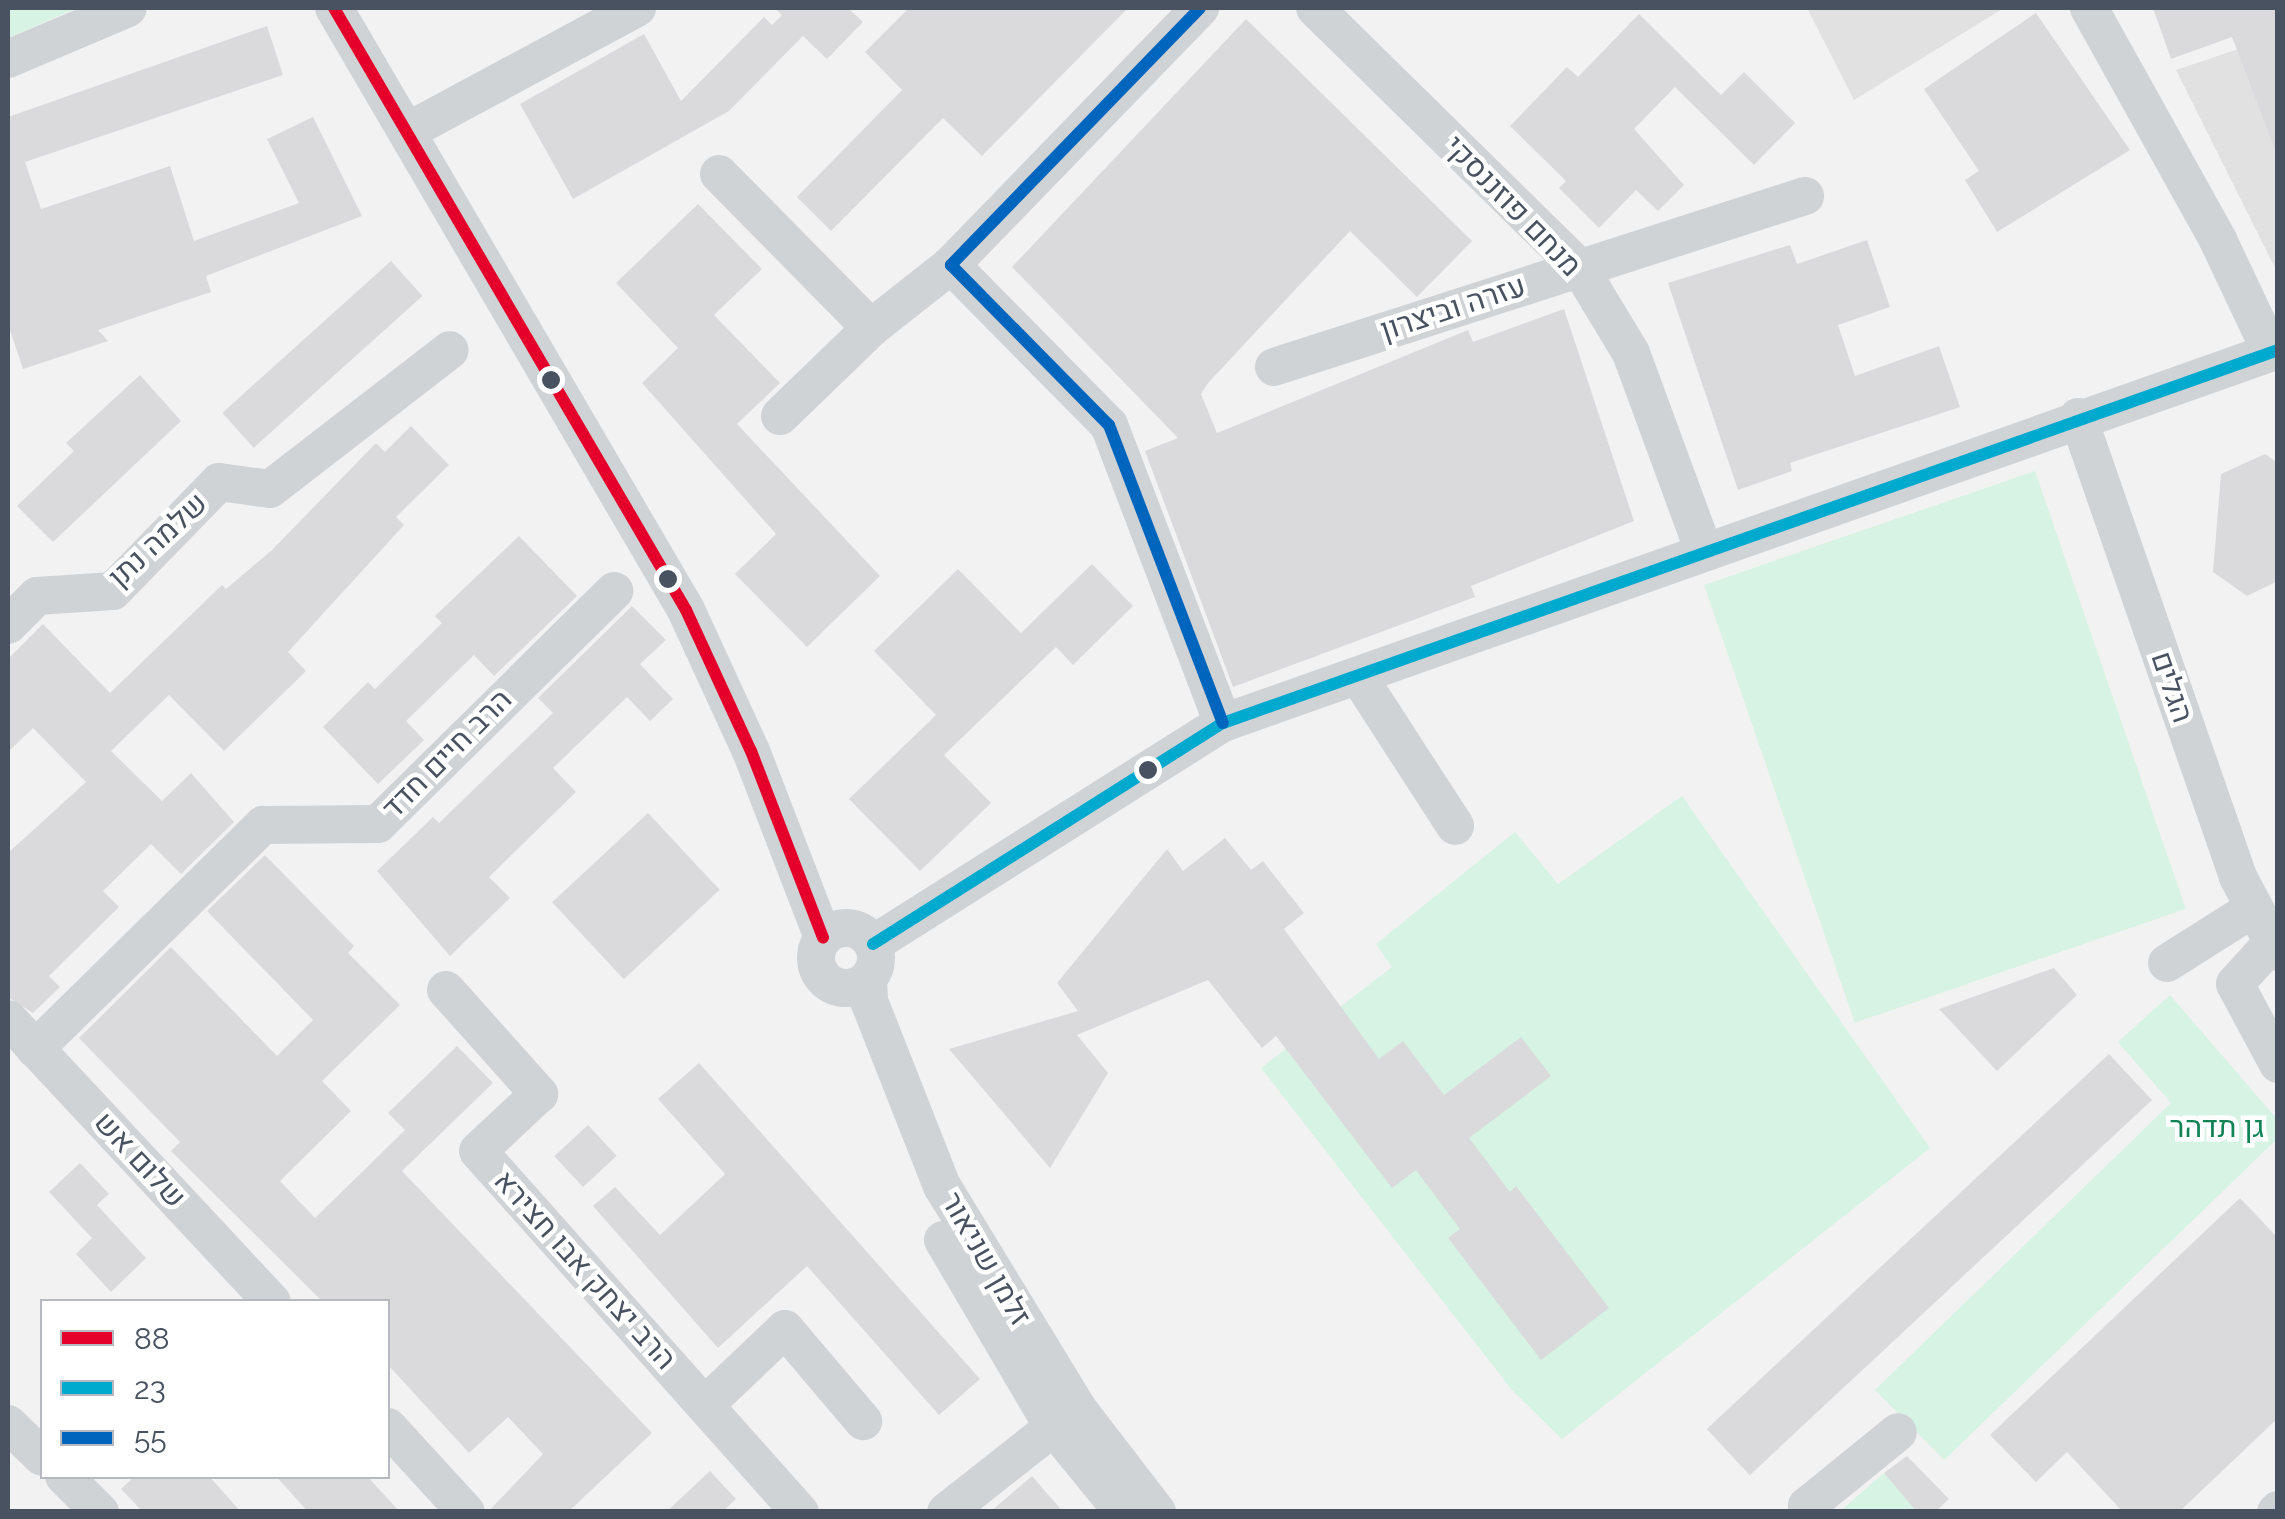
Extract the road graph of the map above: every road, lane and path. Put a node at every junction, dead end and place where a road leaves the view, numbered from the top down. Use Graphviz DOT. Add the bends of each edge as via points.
graph roads {
  1 [pos="128,8"];
  2 [pos="334,8"];
  3 [pos="364,8"];
  4 [pos="637,8"];
  5 [pos="1200,8"];
  6 [pos="1315,8"];
  7 [pos="2088,8"];
  8 [pos="8,59"];
  9 [pos="420,126"];
  10 [pos="720,174"];
  11 [pos="1805,196"];
  12 [pos="952,265"];
  13 [pos="1579,267"];
  14 [pos="871,328"];
  15 [pos="450,350"];
  16 [pos="2274,351"];
  17 [pos="1274,368"];
  18 [pos="780,416"];
  19 [pos="2078,418"];
  20 [pos="1704,551"];
  21 [pos="614,591"];
  22 [pos="8,625"];
  23 [pos="1360,679"];
  24 [pos="1223,723"];
  25 [pos="1455,826"];
  26 [pos="2254,908"];
  27 [pos="2275,948"];
  28 [pos="851,956"];
  29 [pos="2167,964"];
  30 [pos="446,990"];
  31 [pos="8,1019"];
  32 [pos="35,1050"];
  33 [pos="2278,1064"];
  34 [pos="269,1299"];
  35 [pos="705,1404"];
  36 [pos="1065,1417"];
  37 [pos="863,1420"];
  38 [pos="8,1424"];
  39 [pos="390,1430"];
  40 [pos="1898,1432"];
  41 [pos="40,1455"];
  42 [pos="67,1479"];
  43 [pos="100,1512"];
  44 [pos="466,1512"];
  45 [pos="800,1512"];
  46 [pos="946,1512"];
  47 [pos="1123,1512"];
  48 [pos="1157,1512"];
  49 [pos="1812,1512"];
  1 -- 8 [label="street"];
  2 -- 9 [label="street, זלמן שניאור"];
  3 -- 9 [label="street, זלמן שניאור"];
  4 -- 9 [label="street"];
  5 -- 12 [label="street"];
  6 -- 13 [label="street, מנחם פוזננסקי"];
  7 -- 16 [label="street"];
  9 -- 28 [label="street, זלמן שניאור" via="698,594"];
  10 -- 14 [label="street"];
  11 -- 13 [label="street, עזרה וביצרון"];
  12 -- 14 [label="street"];
  12 -- 24 [label="street" via="1110,425"];
  13 -- 17 [label="street, עזרה וביצרון"];
  13 -- 20 [label="street, מנחם פוזננסקי" via="1631,353"];
  14 -- 18 [label="street"];
  15 -- 22 [label="street, שלמה נתן" via="270,489 218,482 113,591 37,596"];
  16 -- 19 [label="street"];
  19 -- 20 [label="street"];
  19 -- 26 [label="street, הגלים"];
  20 -- 23 [label="street"];
  21 -- 32 [label="street, הרב חיים חדד" via="378,824 264,824"];
  23 -- 24 [label="street"];
  23 -- 25 [label="street"];
  24 -- 28 [label="street"];
  26 -- 27 [label="street, הגלים"];
  26 -- 29 [label="street"];
  27 -- 33 [label="street" via="2235,984"];
  28 -- 36 [label="street, זלמן שניאור" via="942,1186"];
  30 -- 35 [label="street, הרב יצחק אבו חצירא" via="539,1094 478,1150"];
  31 -- 32 [label="street, שלום אש"];
  32 -- 34 [label="street, שלום אש"];
  35 -- 37 [label="street" via="784,1329"];
  35 -- 45 [label="street, הרב יצחק אבו חצירא"];
  36 -- 46 [label="street"];
  36 -- 47 [label="street, זלמן שניאור"];
  36 -- 48 [label="street, זלמן שניאור"];
  38 -- 41 [label="street"];
  39 -- 44 [label="street"];
  40 -- 49 [label="street" via="1807,1506"];
  42 -- 43 [label="street"];
}
